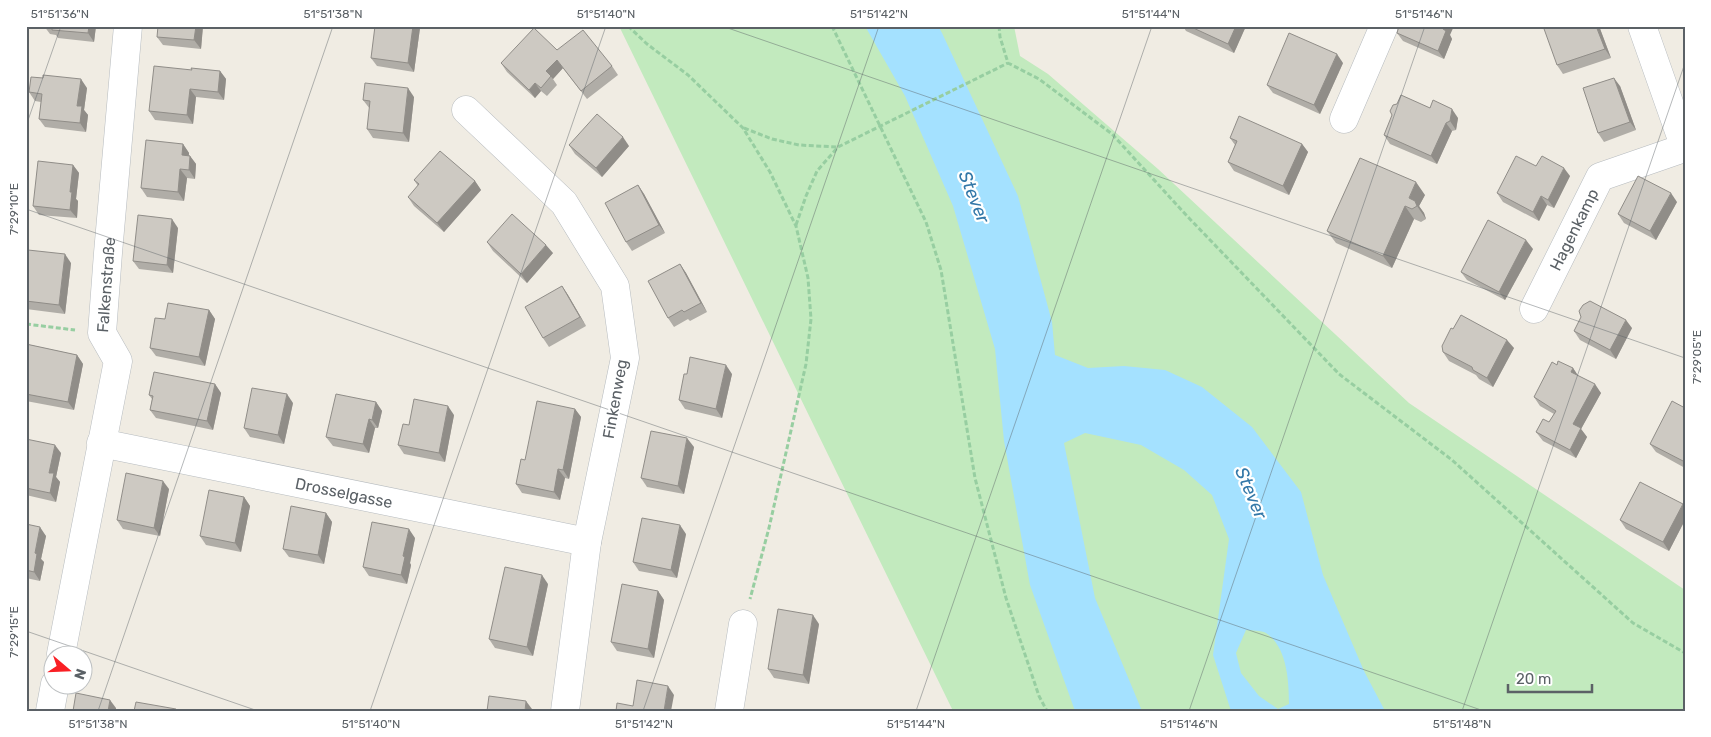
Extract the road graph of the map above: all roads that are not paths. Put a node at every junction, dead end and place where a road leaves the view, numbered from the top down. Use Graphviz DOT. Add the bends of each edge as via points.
graph roads {
  1 [pos="128,26"];
  2 [pos="1384,26"];
  3 [pos="1642,26"];
  4 [pos="466,110"];
  5 [pos="1344,120"];
  6 [pos="1684,148"];
  7 [pos="1534,309"];
  8 [pos="101,443"];
  9 [pos="587,542"];
  10 [pos="743,624"];
  11 [pos="63,644"];
  12 [pos="53,694"];
  13 [pos="50,711"];
  14 [pos="566,711"];
  15 [pos="729,711"];
  1 -- 8 [label="street, Falkenstraße" via="102,333 118,361"];
  2 -- 5 [label="street"];
  3 -- 6 [label="street, Hagenkamp"];
  4 -- 9 [label="street, Finkenweg" via="564,203 615,286 625,358"];
  6 -- 7 [label="street, Hagenkamp" via="1600,177"];
  8 -- 9 [label="street, Drosselgasse"];
  8 -- 11 [label="street, Falkenstraße"];
  9 -- 14 [label="street, Finkenweg"];
  10 -- 15 [label="street"];
  12 -- 13 [label="street"];
}
